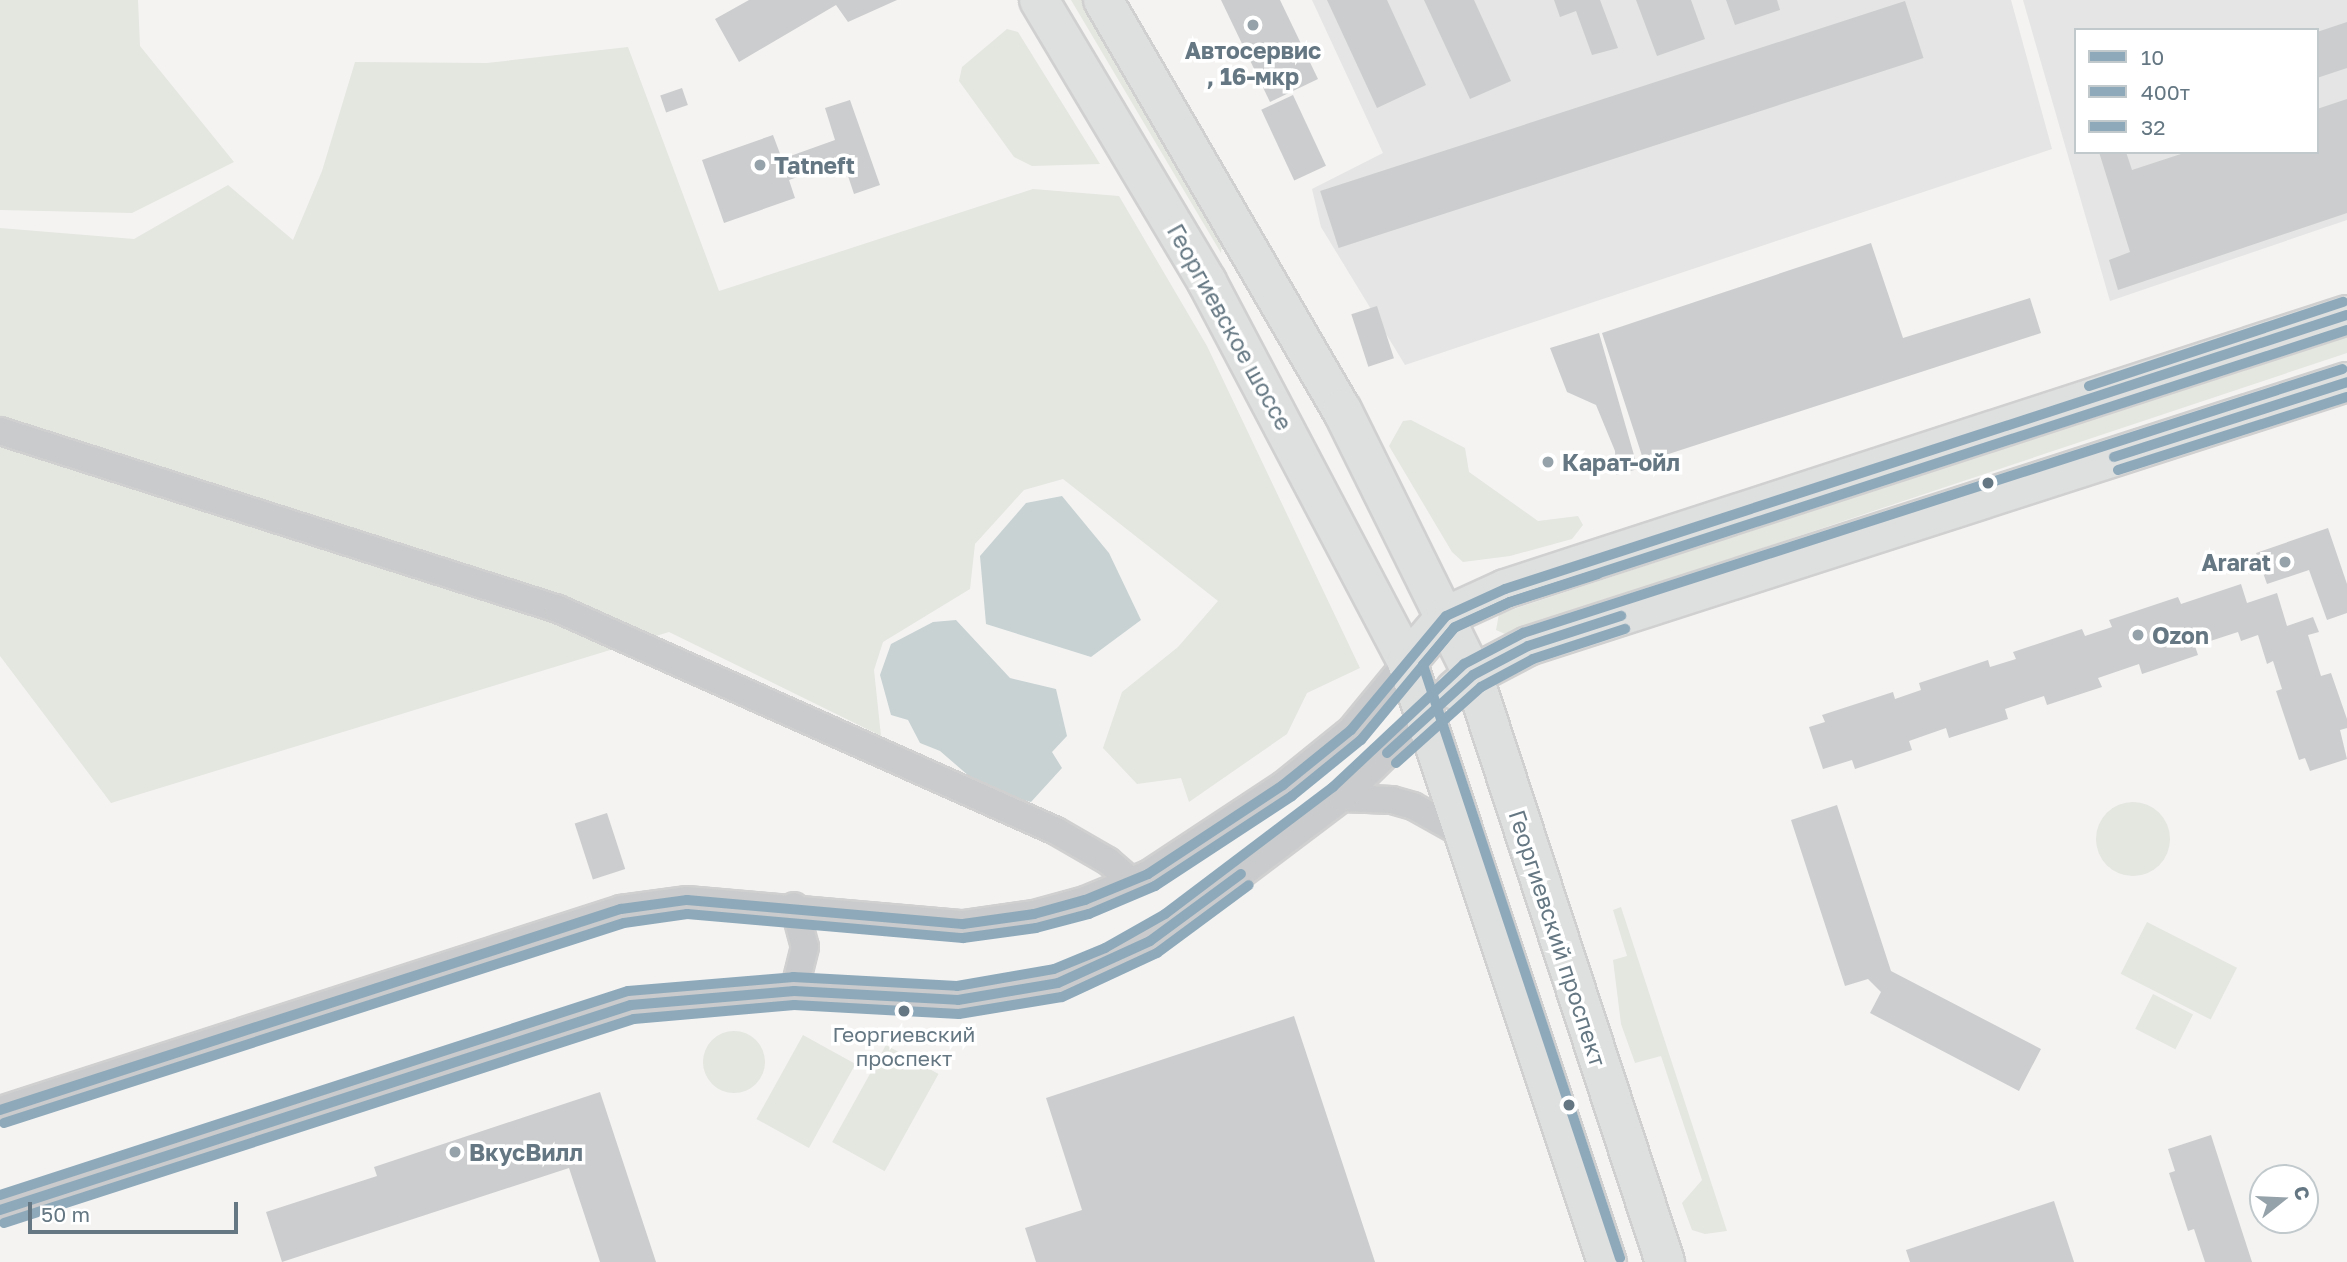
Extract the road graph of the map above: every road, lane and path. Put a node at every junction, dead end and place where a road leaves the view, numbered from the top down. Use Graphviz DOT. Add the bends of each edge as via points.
graph roads {
  1 [pos="1039,0"];
  2 [pos="1103,0"];
  3 [pos="2347,315"];
  4 [pos="2347,382"];
  5 [pos="0,431"];
  6 [pos="1446,616"];
  7 [pos="1407,662"];
  8 [pos="1473,675"];
  9 [pos="1427,715"];
  10 [pos="1342,798"];
  11 [pos="1468,836"];
  12 [pos="1132,882"];
  13 [pos="794,906"];
  14 [pos="794,991"];
  15 [pos="0,1110"];
  16 [pos="0,1210"];
  17 [pos="1606,1262"];
  18 [pos="1665,1262"];
  1 -- 7 [label="main road, Георгиевское шоссе" via="1207,282"];
  2 -- 6 [label="main road" via="1342,410"];
  3 -- 6 [label="main road" via="1505,589"];
  4 -- 8 [label="main road" via="1528,646"];
  5 -- 12 [label="street" via="558,609 1056,831 1108,861"];
  6 -- 7 [label="main road"];
  6 -- 8 [label="main road, Георгиевский проспект"];
  7 -- 9 [label="main road"];
  7 -- 12 [label="street" via="1351,730 1283,785"];
  8 -- 9 [label="main road"];
  8 -- 18 [label="main road, Георгиевский проспект"];
  9 -- 10 [label="street"];
  9 -- 11 [label="main road"];
  10 -- 11 [label="street" via="1402,803"];
  10 -- 14 [label="street" via="1150,941 1058,983 958,1000"];
  11 -- 17 [label="main road"];
  12 -- 13 [label="street" via="1034,914 963,923"];
  13 -- 14 [label="street" via="805,947"];
  13 -- 15 [label="street" via="687,900 621,909"];
  14 -- 16 [label="street" via="631,1005"];
}
